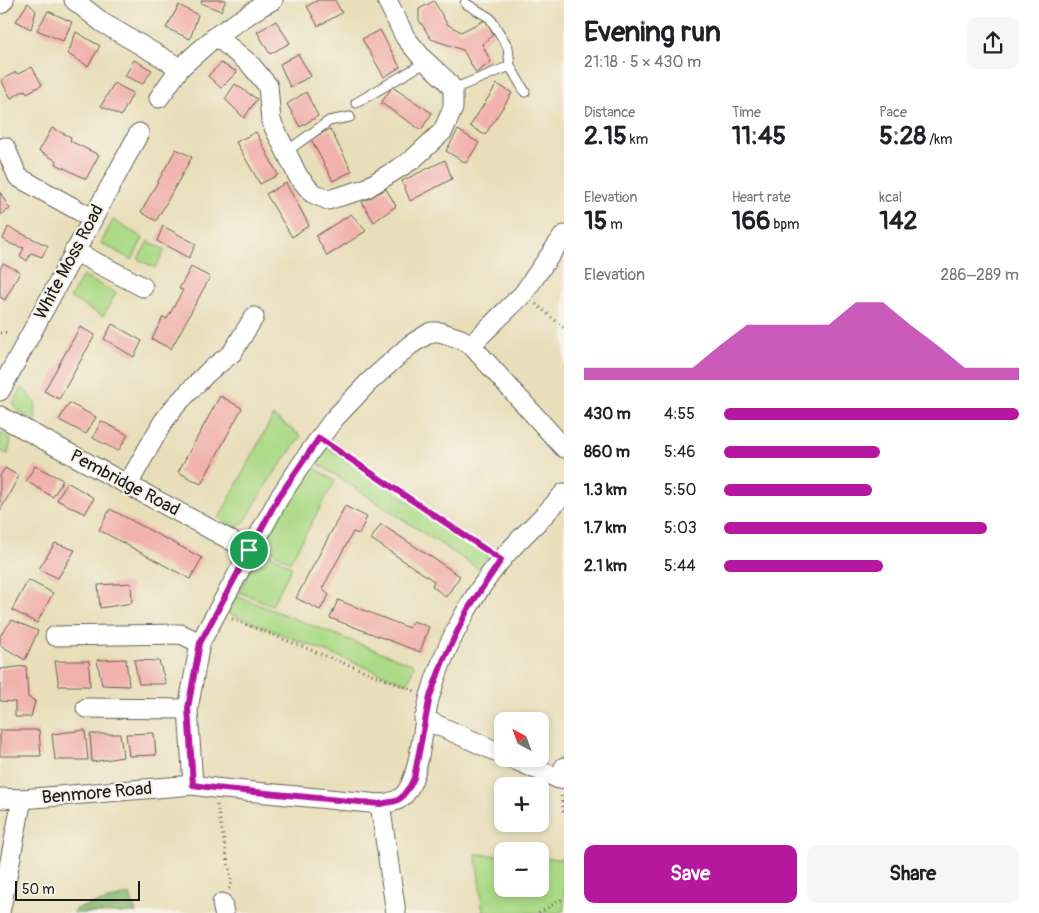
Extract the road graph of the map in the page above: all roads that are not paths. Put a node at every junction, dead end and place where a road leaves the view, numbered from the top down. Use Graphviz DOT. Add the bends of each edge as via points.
graph roads {
  1 [pos="4,0"];
  2 [pos="74,0"];
  3 [pos="387,0"];
  4 [pos="263,2"];
  5 [pos="465,3"];
  6 [pos="0,4"];
  7 [pos="216,36"];
  8 [pos="426,62"];
  9 [pos="510,66"];
  10 [pos="180,68"];
  11 [pos="453,89"];
  12 [pos="525,92"];
  13 [pos="159,98"];
  14 [pos="356,103"];
  15 [pos="350,117"];
  16 [pos="139,133"];
  17 [pos="5,147"];
  18 [pos="287,151"];
  19 [pos="92,218"];
  20 [pos="564,235"];
  21 [pos="74,251"];
  22 [pos="143,287"];
  23 [pos="254,317"];
  24 [pos="471,345"];
  25 [pos="0,391"];
  26 [pos="0,416"];
  27 [pos="564,448"];
  28 [pos="128,484"];
  29 [pos="564,493"];
  30 [pos="249,550"];
  31 [pos="55,636"];
  32 [pos="200,643"];
  33 [pos="86,708"];
  34 [pos="188,708"];
  35 [pos="424,720"];
  36 [pos="494,751"];
  37 [pos="564,767"];
  38 [pos="534,768"];
  39 [pos="193,785"];
  40 [pos="0,798"];
  41 [pos="22,799"];
  42 [pos="380,804"];
  43 [pos="0,913"];
  44 [pos="396,913"];
  1 -- 6 [label="street"];
  2 -- 10 [label="street" via="103,23"];
  3 -- 8 [label="street" via="405,37"];
  4 -- 7 [label="street"];
  5 -- 9 [label="lane" via="490,18 508,47"];
  7 -- 10 [label="street"];
  7 -- 18 [label="street" via="250,64 268,86 271,121"];
  8 -- 11 [label="street"];
  8 -- 14 [label="lane"];
  9 -- 11 [label="lane"];
  9 -- 12 [label="lane"];
  10 -- 13 [label="street"];
  11 -- 18 [label="street" via="453,108 443,131 412,160 365,189 328,200 312,193 298,176"];
  15 -- 18 [label="lane" via="329,121"];
  16 -- 19 [label="street, White Moss Road"];
  17 -- 19 [label="street" via="18,177"];
  19 -- 21 [label="street, White Moss Road"];
  20 -- 24 [label="street" via="523,294"];
  21 -- 22 [label="street"];
  21 -- 25 [label="street, White Moss Road"];
  23 -- 28 [label="street" via="232,353 208,372 163,422"];
  24 -- 27 [label="street"];
  24 -- 30 [label="street" via="450,334 431,332 387,364 319,438 278,498"];
  26 -- 28 [label="street, Pembridge Road"];
  28 -- 30 [label="street, Pembridge Road"];
  29 -- 35 [label="street, Benmore Road" via="501,560 468,609 447,652"];
  30 -- 32 [label="street"];
  31 -- 32 [label="street" via="181,634"];
  32 -- 34 [label="street"];
  33 -- 34 [label="street"];
  34 -- 39 [label="street"];
  35 -- 36 [label="street"];
  35 -- 42 [label="street, Benmore Road" via="410,786 396,801"];
  37 -- 38 [label="street" via="559,779"];
  39 -- 41 [label="street, Benmore Road"];
  39 -- 42 [label="street, Benmore Road"];
  40 -- 41 [label="street, Benmore Road"];
  41 -- 43 [label="street"];
  42 -- 44 [label="street"];
}
